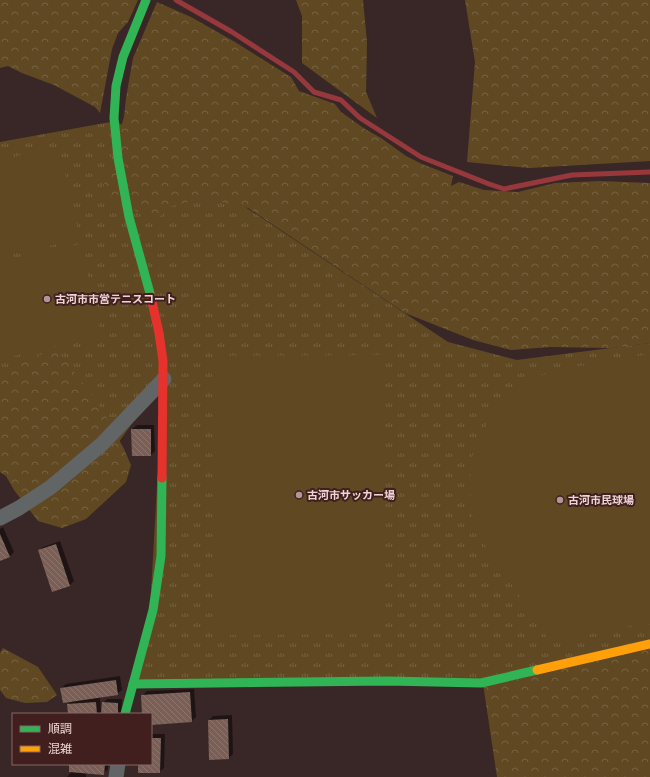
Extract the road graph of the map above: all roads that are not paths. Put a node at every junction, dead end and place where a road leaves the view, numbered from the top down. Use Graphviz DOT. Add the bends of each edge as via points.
graph roads {
  1 [pos="146,0"];
  2 [pos="164,379"];
  3 [pos="0,518"];
  4 [pos="650,644"];
  5 [pos="133,684"];
  6 [pos="125,713"];
  7 [pos="118,765"];
  8 [pos="116,777"];
  1 -- 2 [label="street" via="123,57 116,86 114,118 118,158 129,217 159,333"];
  2 -- 3 [label="street" via="102,444 52,487"];
  2 -- 5 [label="street" via="161,556 153,610"];
  4 -- 5 [label="street" via="481,683 380,681"];
  5 -- 6 [label="street"];
  7 -- 8 [label="street"];
}
